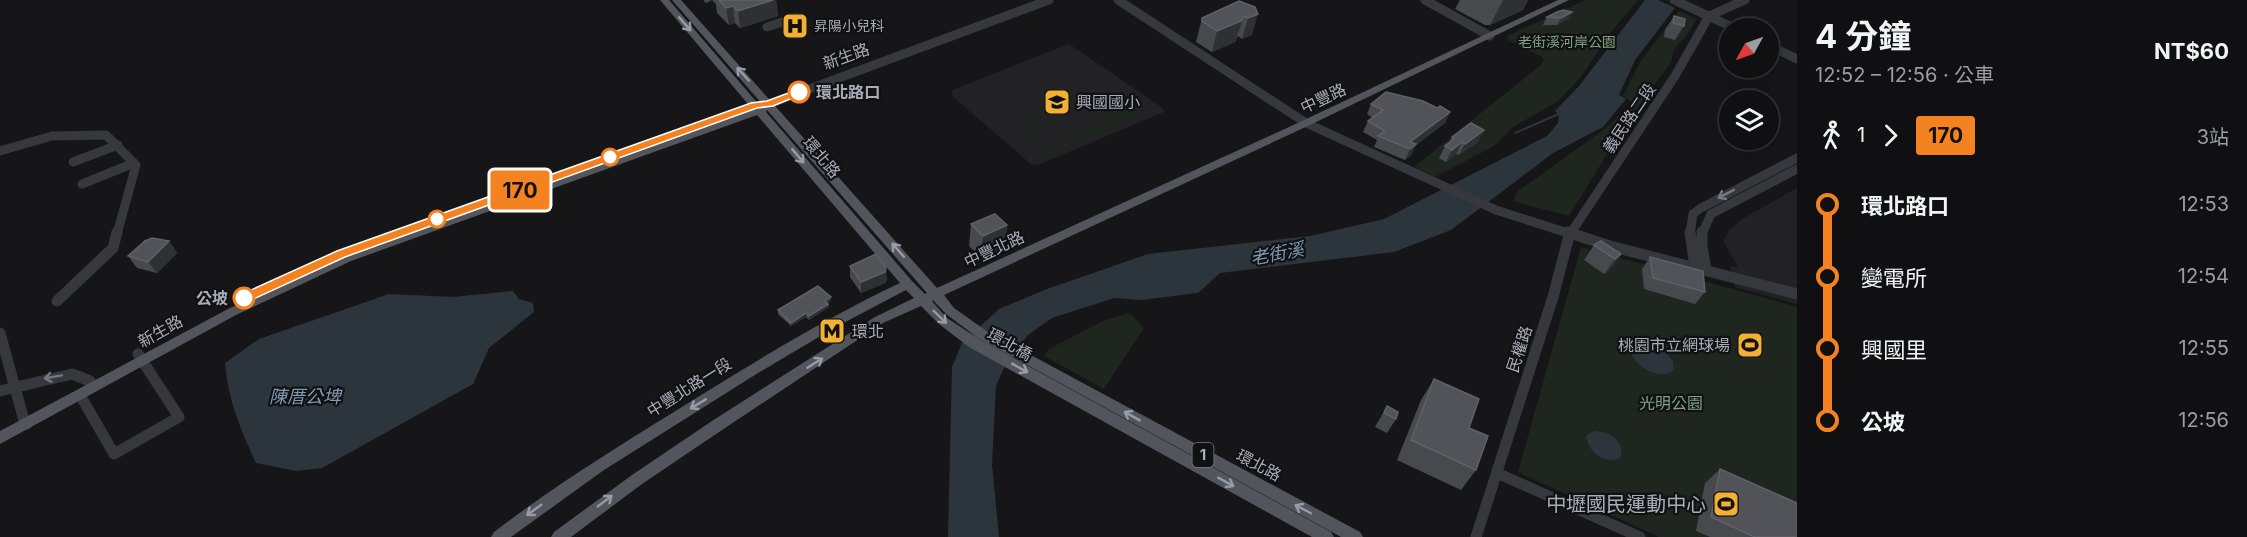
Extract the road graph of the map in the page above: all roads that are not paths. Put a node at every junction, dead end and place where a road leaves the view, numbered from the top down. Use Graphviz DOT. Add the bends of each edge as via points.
graph roads {
  1 [pos="664,0"];
  2 [pos="676,0"];
  3 [pos="1049,0"];
  4 [pos="1118,0"];
  5 [pos="1425,0"];
  6 [pos="1565,0"];
  7 [pos="1674,0"];
  8 [pos="1745,0"];
  9 [pos="1709,16"];
  10 [pos="797,17"];
  11 [pos="1719,21"];
  12 [pos="767,27"];
  13 [pos="1491,36"];
  14 [pos="711,46"];
  15 [pos="1779,50"];
  16 [pos="1797,59"];
  17 [pos="761,107"];
  18 [pos="1306,123"];
  19 [pos="118,145"];
  20 [pos="0,151"];
  21 [pos="1797,158"];
  22 [pos="74,162"];
  23 [pos="134,163"];
  24 [pos="1797,169"];
  25 [pos="82,184"];
  26 [pos="1092,222"];
  27 [pos="1570,234"];
  28 [pos="1700,269"];
  29 [pos="908,284"];
  30 [pos="936,294"];
  31 [pos="1797,294"];
  32 [pos="923,300"];
  33 [pos="57,301"];
  34 [pos="963,329"];
  35 [pos="0,333"];
  36 [pos="141,357"];
  37 [pos="1049,377"];
  38 [pos="90,381"];
  39 [pos="15,386"];
  40 [pos="0,391"];
  41 [pos="80,395"];
  42 [pos="25,420"];
  43 [pos="0,429"];
  44 [pos="0,438"];
  45 [pos="1497,473"];
  46 [pos="499,537"];
  47 [pos="559,537"];
  48 [pos="1326,537"];
  49 [pos="1355,537"];
  50 [pos="1476,537"];
  51 [pos="1640,537"];
  1 -- 14 [label="main road, 環北路 / 1, one-way"];
  2 -- 14 [label="main road, 環北路 / 1"];
  3 -- 17 [label="street, 新生路"];
  4 -- 18 [label="street"];
  5 -- 13 [label="street"];
  6 -- 13 [label="main road, 中豐路"];
  7 -- 9 [label="street"];
  8 -- 9 [label="street"];
  9 -- 11 [label="street"];
  9 -- 27 [label="street, 義民路二段" via="1675,76"];
  10 -- 12 [label="street"];
  13 -- 18 [label="main road, 中豐路"];
  14 -- 17 [label="main road, 環北路 / 1"];
  15 -- 16 [label="street"];
  17 -- 29 [label="main road, 環北路 / 1, one-way"];
  30 -- 17 [label="main road, 環北路 / 1, one-way"];
  17 -- 36 [label="main road, 新生路" via="347,258"];
  18 -- 26 [label="main road, 中豐路"];
  18 -- 27 [label="street" via="1496,210"];
  19 -- 20 [label="street" via="106,135 80,132 50,134"];
  19 -- 22 [label="street"];
  19 -- 23 [label="street"];
  21 -- 28 [label="street, one-way" via="1693,214 1690,232"];
  23 -- 25 [label="street"];
  23 -- 33 [label="street" via="134,180 113,248"];
  24 -- 28 [label="street" via="1711,214 1702,226"];
  26 -- 30 [label="main road, 中豐北路"];
  27 -- 28 [label="street"];
  27 -- 45 [label="street, 民權路"];
  28 -- 31 [label="street"];
  29 -- 30 [label="main road"];
  29 -- 32 [label="main road, 環北路 / 1"];
  29 -- 46 [label="main road, 中豐北路一段, one-way" via="857,307 636,441"];
  30 -- 32 [label="main road"];
  30 -- 34 [label="main road, 環北路 / 1"];
  32 -- 34 [label="main road, 環北路 / 1, one-way"];
  47 -- 32 [label="main road, one-way" via="645,472 879,320"];
  34 -- 37 [label="main road, 環北橋 / 1"];
  35 -- 39 [label="street"];
  36 -- 38 [label="main road, 新生路"];
  36 -- 41 [label="main road, 新生路"];
  36 -- 41 [label="street" via="179,417 114,454"];
  37 -- 48 [label="main road, 環北路 / 1, one-way"];
  49 -- 37 [label="main road, 環北路 / 1, one-way"];
  38 -- 39 [label="street, one-way" via="72,374"];
  38 -- 42 [label="main road, 新生路"];
  39 -- 40 [label="street"];
  39 -- 42 [label="street"];
  41 -- 42 [label="main road, 新生路"];
  42 -- 43 [label="main road, 新生路"];
  42 -- 44 [label="main road, 新生路"];
  45 -- 50 [label="street, 民權路"];
  45 -- 51 [label="street"];
}
